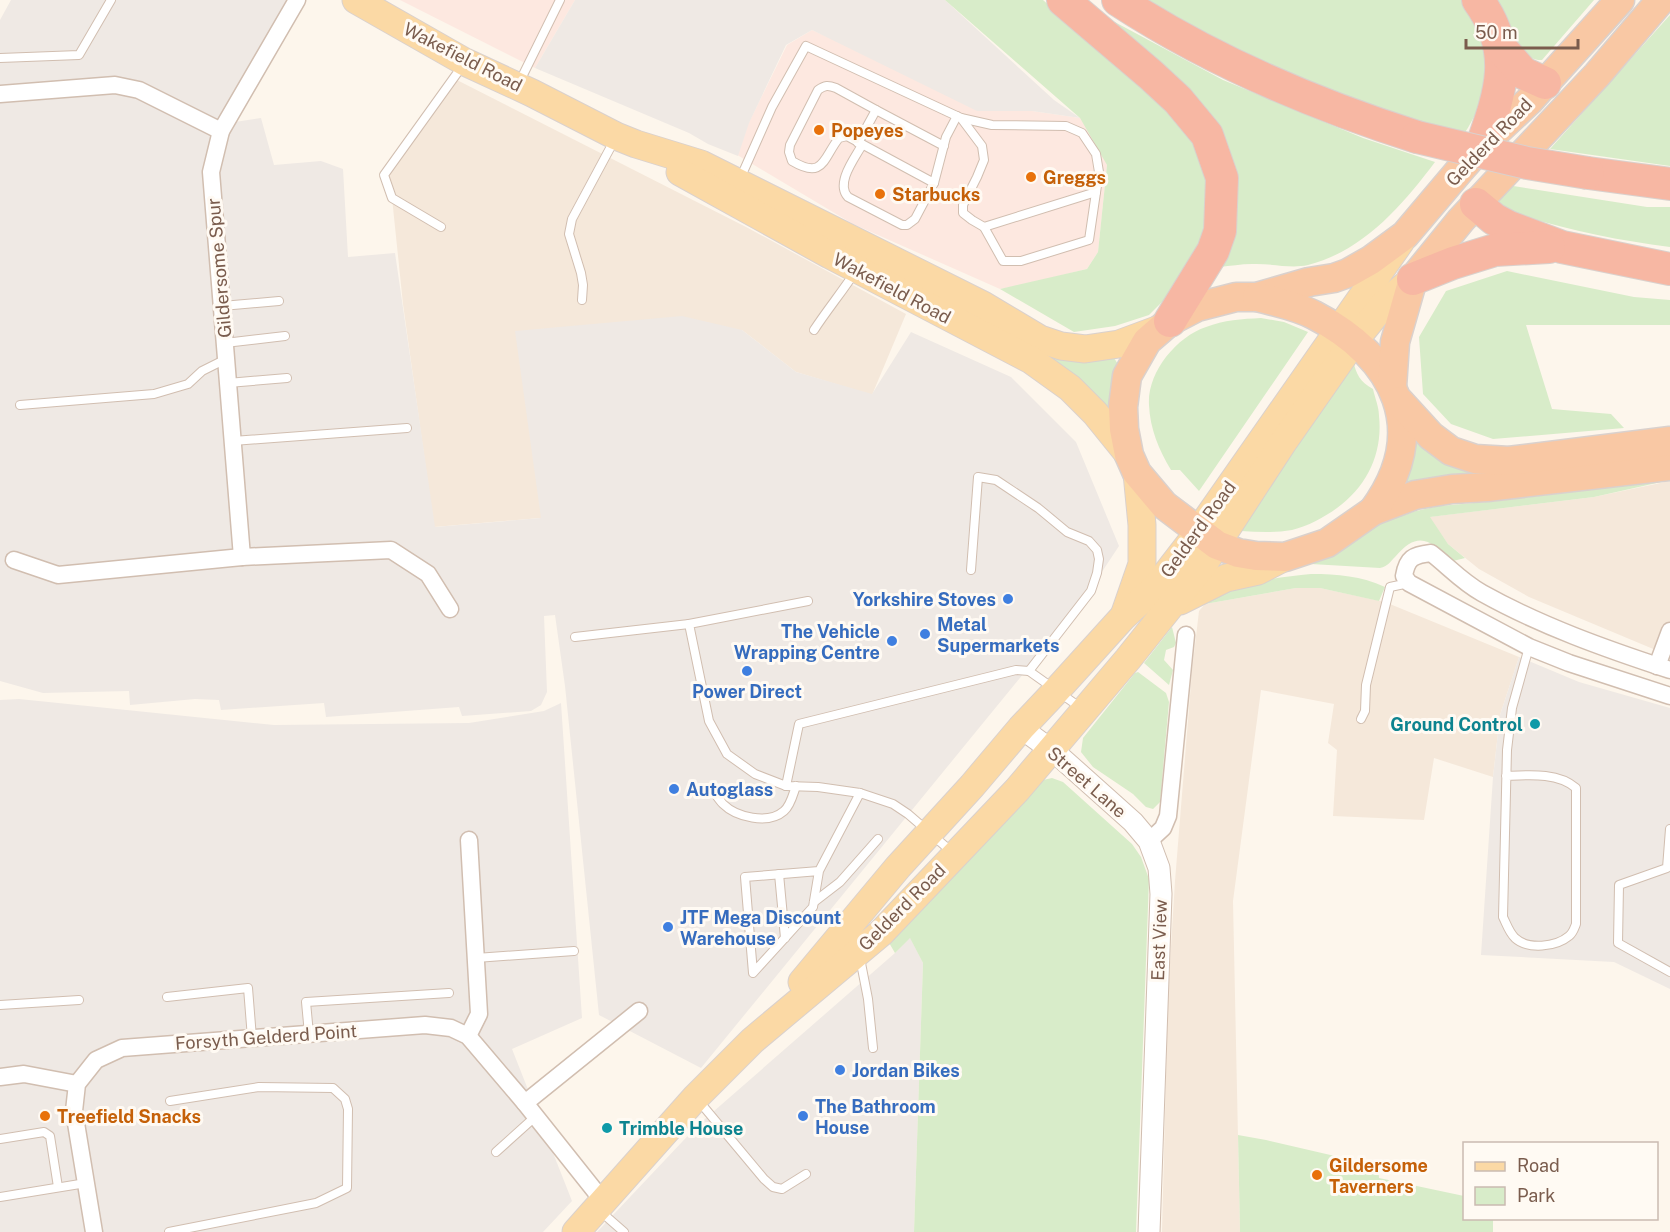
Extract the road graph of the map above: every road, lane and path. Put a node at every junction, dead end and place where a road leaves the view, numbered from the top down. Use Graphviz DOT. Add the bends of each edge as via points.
graph roads {
  1 [pos="111,0"];
  2 [pos="297,0"];
  3 [pos="356,0"];
  4 [pos="560,0"];
  5 [pos="1063,0"];
  6 [pos="1118,0"];
  7 [pos="1478,0"];
  8 [pos="1620,0"];
  9 [pos="1661,0"];
  10 [pos="1625,43"];
  11 [pos="1500,47"];
  12 [pos="0,58"];
  13 [pos="465,62"];
  14 [pos="1545,83"];
  15 [pos="518,86"];
  16 [pos="0,94"];
  17 [pos="876,110"];
  18 [pos="959,117"];
  19 [pos="221,131"];
  20 [pos="626,140"];
  21 [pos="860,144"];
  22 [pos="1482,145"];
  23 [pos="944,146"];
  24 [pos="1460,170"];
  25 [pos="934,183"];
  26 [pos="1670,184"];
  27 [pos="734,191"];
  28 [pos="1096,192"];
  29 [pos="1476,204"];
  30 [pos="441,227"];
  31 [pos="984,227"];
  32 [pos="1405,235"];
  33 [pos="1562,247"];
  34 [pos="857,269"];
  35 [pos="1670,269"];
  36 [pos="1413,279"];
  37 [pos="1257,297"];
  38 [pos="582,300"];
  39 [pos="279,301"];
  40 [pos="222,306"];
  41 [pos="1166,324"];
  42 [pos="814,330"];
  43 [pos="1346,335"];
  44 [pos="285,336"];
  45 [pos="226,351"];
  46 [pos="286,378"];
  47 [pos="228,383"];
  48 [pos="1395,394"];
  49 [pos="20,405"];
  50 [pos="407,428"];
  51 [pos="233,441"];
  52 [pos="1670,441"];
  53 [pos="1133,464"];
  54 [pos="1670,466"];
  55 [pos="1373,511"];
  56 [pos="1207,538"];
  57 [pos="242,557"];
  58 [pos="1285,557"];
  59 [pos="14,560"];
  60 [pos="971,570"];
  61 [pos="1409,583"];
  62 [pos="808,601"];
  63 [pos="1171,606"];
  64 [pos="450,609"];
  65 [pos="1123,616"];
  66 [pos="1538,620"];
  67 [pos="689,624"];
  68 [pos="1670,632"];
  69 [pos="1186,635"];
  70 [pos="575,637"];
  71 [pos="1529,647"];
  72 [pos="1664,668"];
  73 [pos="1029,671"];
  74 [pos="1056,691"];
  75 [pos="1670,696"];
  76 [pos="1084,710"];
  77 [pos="1360,719"];
  78 [pos="1021,728"];
  79 [pos="1052,750"];
  80 [pos="1506,776"];
  81 [pos="791,786"];
  82 [pos="714,793"];
  83 [pos="860,793"];
  84 [pos="1670,829"];
  85 [pos="929,833"];
  86 [pos="878,839"];
  87 [pos="469,840"];
  88 [pos="1149,841"];
  89 [pos="955,855"];
  90 [pos="819,871"];
  91 [pos="779,874"];
  92 [pos="814,902"];
  93 [pos="785,938"];
  94 [pos="574,951"];
  95 [pos="858,951"];
  96 [pos="476,958"];
  97 [pos="1670,972"];
  98 [pos="449,993"];
  99 [pos="166,997"];
  100 [pos="80,1000"];
  101 [pos="0,1005"];
  102 [pos="639,1011"];
  103 [pos="309,1034"];
  104 [pos="468,1036"];
  105 [pos="252,1038"];
  106 [pos="753,1040"];
  107 [pos="873,1048"];
  108 [pos="0,1077"];
  109 [pos="77,1084"];
  110 [pos="696,1097"];
  111 [pos="170,1101"];
  112 [pos="530,1110"];
  113 [pos="0,1139"];
  114 [pos="496,1152"];
  115 [pos="806,1174"];
  116 [pos="86,1183"];
  117 [pos="58,1187"];
  118 [pos="0,1197"];
  119 [pos="601,1205"];
  120 [pos="94,1232"];
  121 [pos="169,1232"];
  122 [pos="576,1232"];
  123 [pos="624,1232"];
  124 [pos="1149,1232"];
  1 -- 12 [label="lane" via="79,55"];
  2 -- 19 [label="street, Gildersome Spur"];
  3 -- 13 [label="main road, Wakefield Road"];
  4 -- 15 [label="lane"];
  5 -- 41 [label="highway" via="1178,100 1207,135 1221,178 1220,231 1213,251"];
  6 -- 26 [label="highway, bridge" via="1222,60 1363,120 1516,160"];
  7 -- 11 [label="highway" via="1495,29"];
  8 -- 14 [label="highway, Gelderd Road"];
  9 -- 10 [label="highway, Gelderd Road"];
  10 -- 14 [label="highway" via="1564,78"];
  10 -- 29 [label="highway, Gelderd Road"];
  11 -- 14 [label="highway" via="1523,73"];
  11 -- 22 [label="highway" via="1502,76"];
  13 -- 15 [label="main road, Wakefield Road"];
  13 -- 30 [label="lane" via="384,175 392,198"];
  14 -- 22 [label="highway, Gelderd Road"];
  15 -- 20 [label="main road, Wakefield Road"];
  16 -- 19 [label="street" via="115,85 140,90"];
  17 -- 21 [label="lane"];
  17 -- 21 [label="lane" via="836,88 823,86 789,153 792,160 810,169 824,164 839,138 847,136"];
  17 -- 23 [label="lane"];
  18 -- 23 [label="lane"];
  18 -- 27 [label="lane" via="806,46 772,107"];
  18 -- 28 [label="lane" via="992,125 1066,126 1082,133 1096,154 1100,172"];
  18 -- 31 [label="lane" via="982,146 984,160 963,213"];
  19 -- 40 [label="street, Gildersome Spur" via="211,172"];
  20 -- 27 [label="main road, Wakefield Road" via="686,176"];
  20 -- 38 [label="lane" via="572,219 569,234 582,273"];
  21 -- 25 [label="lane"];
  21 -- 25 [label="lane" via="843,181 848,197 907,225 915,219"];
  22 -- 24 [label="highway, Gelderd Road"];
  23 -- 25 [label="lane"];
  24 -- 29 [label="highway"];
  24 -- 32 [label="highway, Gelderd Road"];
  27 -- 34 [label="main road, Wakefield Road"];
  27 -- 41 [label="main road, Wakefield Road" via="983,305 1040,339 1061,346 1085,349 1119,344"];
  28 -- 31 [label="lane"];
  28 -- 31 [label="lane" via="1089,240 1021,261 1003,261"];
  29 -- 33 [label="highway" via="1509,227"];
  29 -- 36 [label="highway, Gelderd Road"];
  32 -- 37 [label="highway" via="1348,273"];
  32 -- 43 [label="main road, Gelderd Road"];
  33 -- 35 [label="highway"];
  33 -- 36 [label="highway" via="1495,250"];
  34 -- 42 [label="lane"];
  34 -- 53 [label="main road, Wakefield Road" via="1031,360 1070,388 1095,413"];
  36 -- 43 [label="main road, Gelderd Road"];
  36 -- 48 [label="highway, Gelderd Road" via="1395,342"];
  37 -- 41 [label="highway" via="1197,306"];
  37 -- 43 [label="highway" via="1312,314"];
  39 -- 40 [label="lane"];
  40 -- 45 [label="street, Gildersome Spur"];
  41 -- 53 [label="highway" via="1147,341 1127,376 1123,407"];
  43 -- 48 [label="highway" via="1375,362"];
  43 -- 56 [label="main road, Gelderd Road"];
  44 -- 45 [label="lane"];
  45 -- 47 [label="street, Gildersome Spur"];
  45 -- 49 [label="lane" via="188,384 176,389"];
  46 -- 47 [label="lane"];
  47 -- 51 [label="street, Gildersome Spur"];
  48 -- 52 [label="highway" via="1431,436 1451,451 1475,459 1509,461"];
  48 -- 55 [label="highway" via="1404,428 1396,472"];
  50 -- 51 [label="lane"];
  51 -- 57 [label="street, Gildersome Spur"];
  53 -- 56 [label="highway" via="1164,505"];
  53 -- 65 [label="main road" via="1142,525 1142,564"];
  54 -- 55 [label="highway" via="1452,489 1415,495"];
  55 -- 58 [label="highway" via="1327,543"];
  56 -- 58 [label="highway" via="1238,553"];
  56 -- 63 [label="main road, Gelderd Road" via="1203,565"];
  56 -- 65 [label="main road, Gelderd Road"];
  57 -- 59 [label="street" via="58,575"];
  57 -- 64 [label="street" via="392,550 428,574"];
  58 -- 63 [label="main road" via="1258,571 1226,578"];
  60 -- 73 [label="lane" via="978,477 996,480 1097,550 1097,573 1091,591"];
  61 -- 66 [label="street" via="1404,576 1406,564 1417,555 1431,553 1481,592"];
  61 -- 71 [label="street"];
  61 -- 77 [label="lane" via="1390,587 1366,684 1365,711"];
  62 -- 67 [label="lane"];
  63 -- 76 [label="main road, Gelderd Road"];
  65 -- 74 [label="main road, Gelderd Road"];
  66 -- 71 [label="street"];
  66 -- 72 [label="street"];
  67 -- 70 [label="lane"];
  67 -- 81 [label="lane" via="709,721 728,754 755,774"];
  68 -- 72 [label="street"];
  69 -- 88 [label="street" via="1180,658 1168,816 1163,828"];
  71 -- 75 [label="street"];
  71 -- 80 [label="lane" via="1512,708"];
  73 -- 74 [label="lane"];
  73 -- 81 [label="lane" via="1016,670 799,724"];
  74 -- 76 [label="lane"];
  74 -- 78 [label="main road, Gelderd Road"];
  76 -- 79 [label="main road, Gelderd Road"];
  78 -- 79 [label="street, Street Lane"];
  78 -- 85 [label="main road, Gelderd Road"];
  79 -- 88 [label="street, Street Lane"];
  79 -- 89 [label="main road, Gelderd Road"];
  80 -- 80 [label="lane" via="1536,775 1562,780 1576,788 1576,924 1571,935 1557,944 1534,946 1517,940 1503,917"];
  81 -- 82 [label="lane" via="785,810 765,818 735,812"];
  81 -- 83 [label="lane"];
  83 -- 85 [label="lane" via="892,804"];
  83 -- 90 [label="lane"];
  84 -- 97 [label="lane" via="1667,868 1619,885 1618,943"];
  85 -- 89 [label="lane"];
  85 -- 106 [label="main road, Gelderd Road"];
  86 -- 92 [label="lane" via="840,882"];
  87 -- 96 [label="street"];
  88 -- 124 [label="street, East View" via="1159,868 1161,894"];
  89 -- 95 [label="main road, Gelderd Road" via="881,933"];
  90 -- 91 [label="lane"];
  90 -- 92 [label="lane"];
  91 -- 93 [label="lane"];
  91 -- 93 [label="lane" via="745,877 753,974"];
  92 -- 93 [label="lane"];
  94 -- 96 [label="lane"];
  95 -- 106 [label="main road, Gelderd Road"];
  95 -- 107 [label="lane"];
  96 -- 104 [label="street" via="479,1014"];
  98 -- 103 [label="lane" via="306,1002"];
  99 -- 105 [label="lane" via="248,988"];
  100 -- 101 [label="lane"];
  102 -- 112 [label="street"];
  103 -- 104 [label="street, Forsyth Gelderd Point" via="425,1025 451,1028"];
  103 -- 105 [label="street, Forsyth Gelderd Point"];
  104 -- 112 [label="street"];
  105 -- 109 [label="street, Forsyth Gelderd Point" via="122,1048 96,1060"];
  106 -- 110 [label="main road, Gelderd Road"];
  108 -- 109 [label="street" via="24,1074"];
  109 -- 116 [label="street" via="74,1111"];
  110 -- 115 [label="lane" via="773,1187 782,1189"];
  110 -- 119 [label="main road, Gelderd Road"];
  111 -- 121 [label="lane" via="259,1087 333,1088 345,1099 348,1109 347,1188 316,1203"];
  112 -- 114 [label="lane"];
  112 -- 119 [label="street"];
  113 -- 117 [label="lane" via="44,1131 50,1136"];
  116 -- 117 [label="lane"];
  116 -- 120 [label="street"];
  117 -- 118 [label="lane"];
  119 -- 122 [label="main road, Gelderd Road"];
  119 -- 123 [label="lane"];
}
